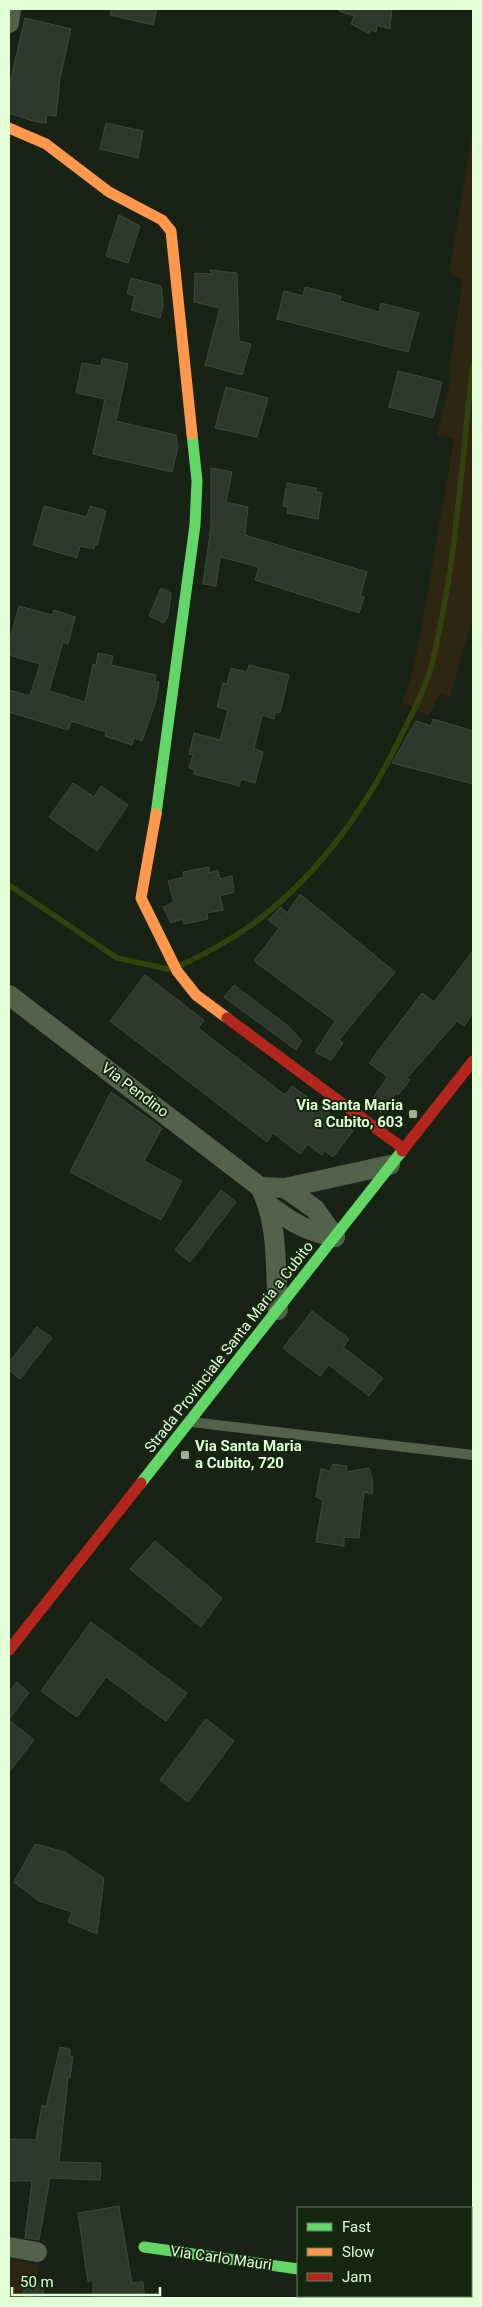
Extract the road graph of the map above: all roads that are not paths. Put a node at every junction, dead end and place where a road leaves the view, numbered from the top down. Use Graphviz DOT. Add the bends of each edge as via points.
graph roads {
  1 [pos="12,9"];
  2 [pos="9,23"];
  3 [pos="9,128"];
  4 [pos="9,996"];
  5 [pos="473,1062"];
  6 [pos="404,1150"];
  7 [pos="390,1165"];
  8 [pos="260,1187"];
  9 [pos="285,1188"];
  10 [pos="270,1206"];
  11 [pos="335,1237"];
  12 [pos="278,1310"];
  13 [pos="190,1422"];
  14 [pos="473,1455"];
  15 [pos="9,1650"];
  16 [pos="9,2247"];
  17 [pos="144,2247"];
  18 [pos="37,2252"];
  19 [pos="297,2268"];
  1 -- 2 [label="street"];
  3 -- 6 [label="street" via="46,144 109,192 162,220 171,231 197,490 186,597 142,898 177,971 196,995"];
  4 -- 8 [label="street, Via Pendino"];
  5 -- 6 [label="street, Strada Provinciale Santa Maria a Cubito"];
  6 -- 7 [label="street, Strada Provinciale Santa Maria a Cubito"];
  7 -- 9 [label="street"];
  7 -- 11 [label="street, Strada Provinciale Santa Maria a Cubito"];
  8 -- 9 [label="street"];
  8 -- 10 [label="street, Via Pendino"];
  9 -- 11 [label="street" via="314,1209"];
  10 -- 11 [label="street, Via Pendino" via="298,1226 316,1234"];
  10 -- 12 [label="street, Via Pendino"];
  11 -- 12 [label="street, Strada Provinciale Santa Maria a Cubito"];
  12 -- 13 [label="street, Strada Provinciale Santa Maria a Cubito"];
  13 -- 14 [label="lane"];
  13 -- 15 [label="street, Strada Provinciale Santa Maria a Cubito"];
  16 -- 18 [label="street"];
  17 -- 19 [label="street, Via Carlo Mauri"];
}
